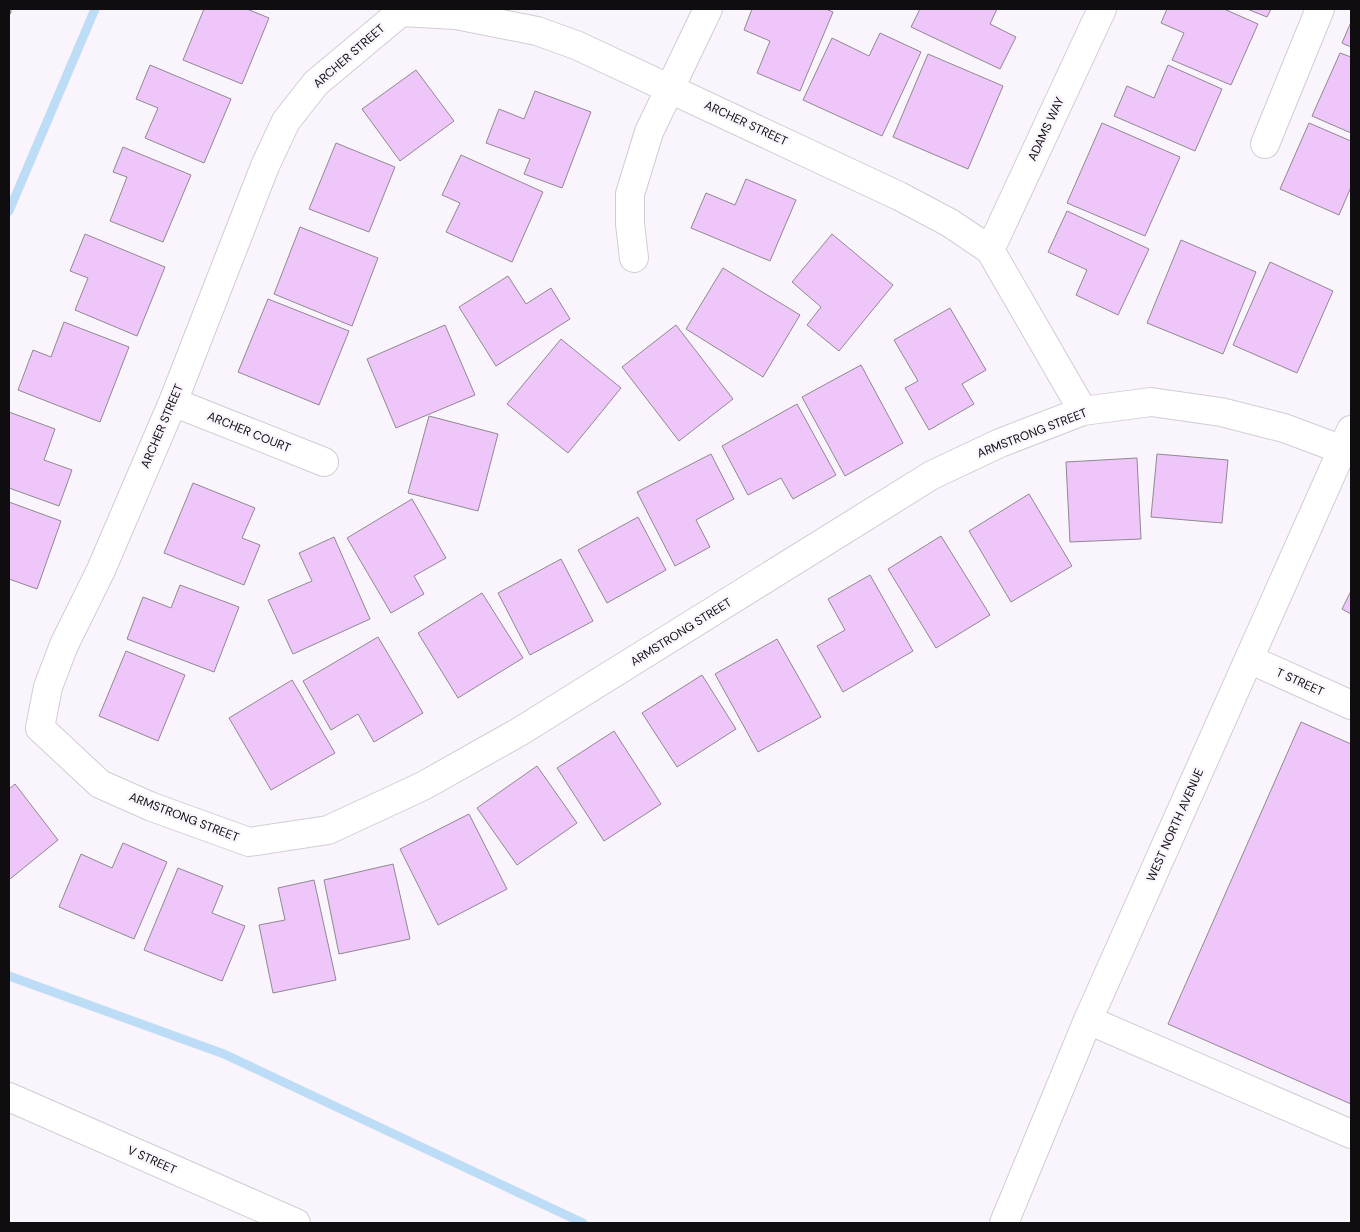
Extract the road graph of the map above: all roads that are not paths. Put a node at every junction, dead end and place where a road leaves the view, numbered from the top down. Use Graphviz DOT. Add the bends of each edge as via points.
graph roads {
  1 [pos="708,9"];
  2 [pos="1102,9"];
  3 [pos="1320,9"];
  4 [pos="400,10"];
  5 [pos="672,88"];
  6 [pos="1265,144"];
  7 [pos="990,250"];
  8 [pos="634,258"];
  9 [pos="173,402"];
  10 [pos="1083,411"];
  11 [pos="1348,444"];
  12 [pos="324,462"];
  13 [pos="1249,660"];
  14 [pos="1351,706"];
  15 [pos="40,728"];
  16 [pos="1088,1020"];
  17 [pos="9,1097"];
  18 [pos="1351,1134"];
  19 [pos="296,1223"];
  20 [pos="1004,1223"];
  1 -- 5 [label="street"];
  2 -- 7 [label="street, ADAMS WAY"];
  3 -- 6 [label="street"];
  4 -- 5 [label="street, ARCHER STREET" via="456,15 537,30"];
  4 -- 9 [label="street, ARCHER STREET" via="316,83 286,121 265,166"];
  5 -- 7 [label="street, ARCHER STREET" via="899,196 950,223"];
  5 -- 8 [label="street" via="649,132 630,194"];
  7 -- 10 [label="street, ARCHER STREET"];
  9 -- 12 [label="street, ARCHER COURT"];
  9 -- 15 [label="street, ARCHER STREET" via="101,570 64,645 48,687"];
  10 -- 11 [label="street, ARMSTRONG STREET" via="1152,402 1211,410"];
  10 -- 15 [label="street, ARMSTRONG STREET" via="1000,443 932,476 519,732 423,786 328,830 249,842 240,839 100,784"];
  11 -- 13 [label="street, WEST NORTH AVENUE"];
  13 -- 14 [label="street, T STREET"];
  13 -- 16 [label="street, WEST NORTH AVENUE"];
  16 -- 18 [label="street"];
  16 -- 20 [label="street, WEST NORTH AVENUE"];
  17 -- 19 [label="street, V STREET"];
}
